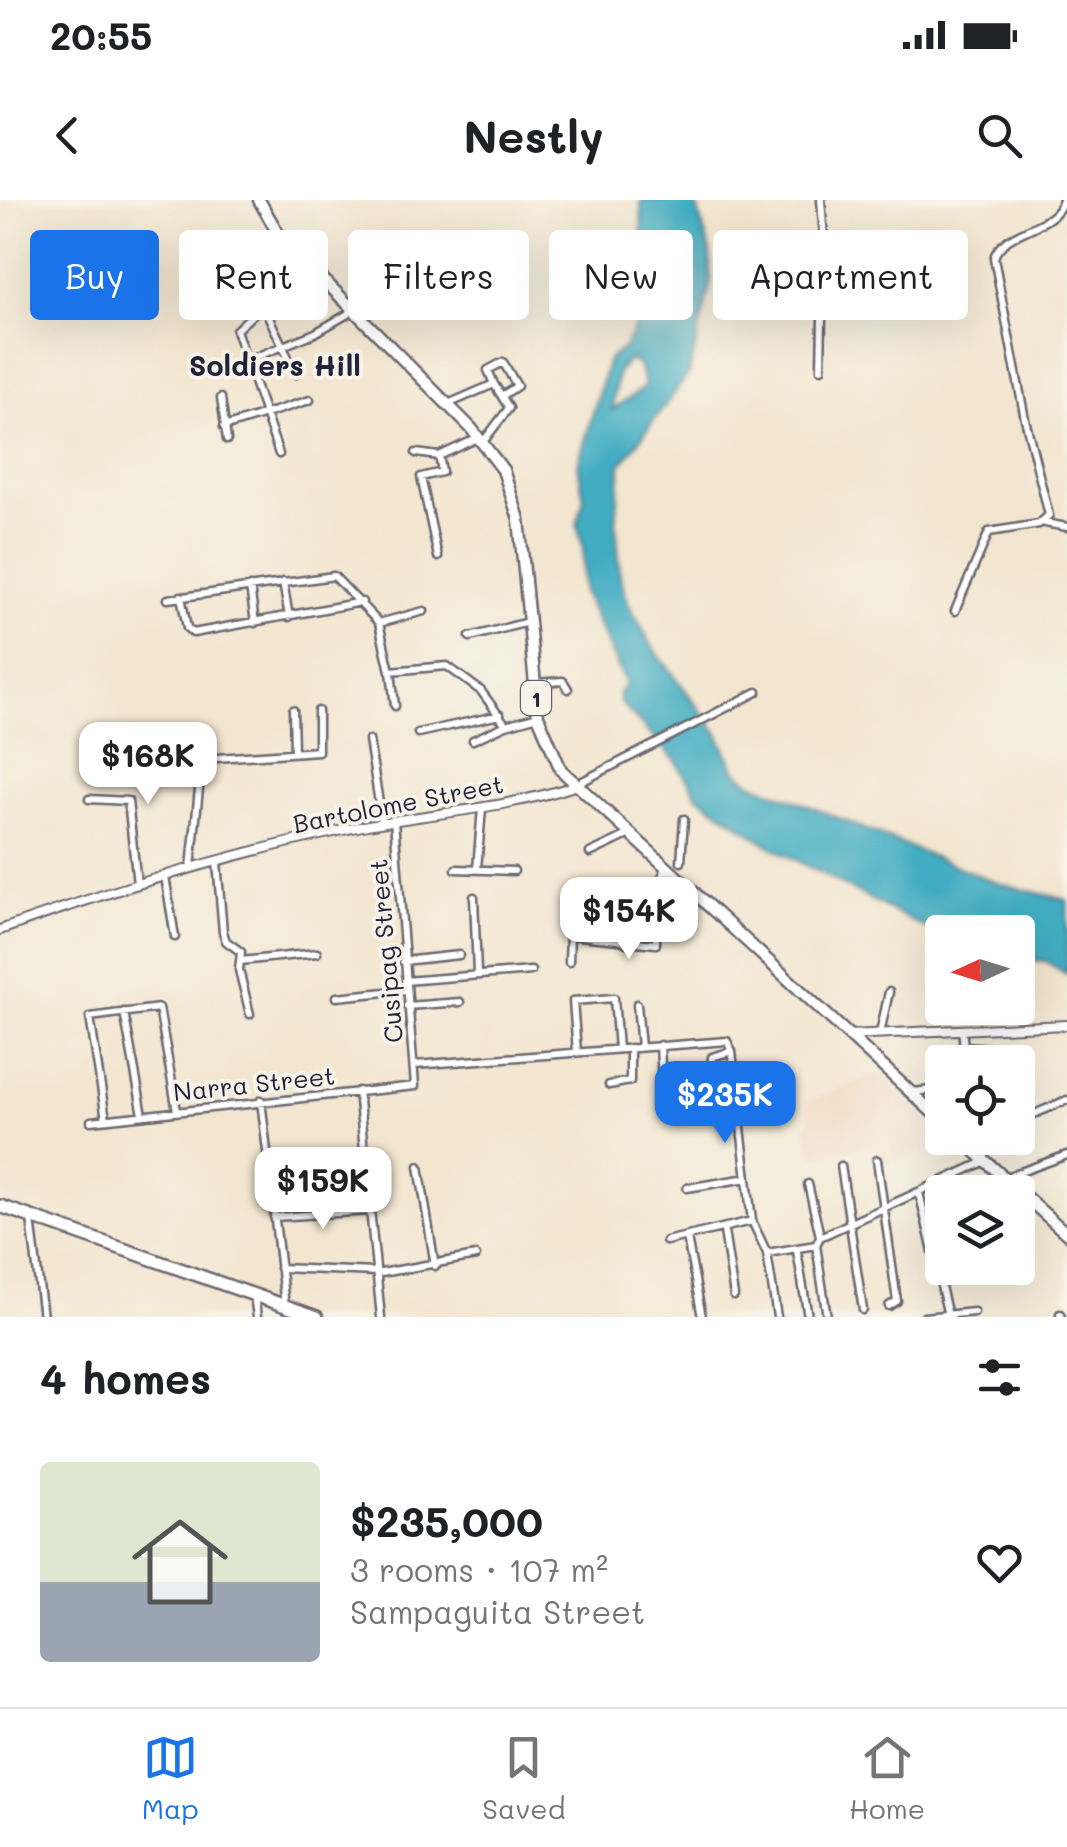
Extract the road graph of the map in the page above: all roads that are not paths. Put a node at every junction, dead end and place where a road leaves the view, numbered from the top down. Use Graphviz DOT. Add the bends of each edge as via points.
graph roads {
  1 [pos="259,200"];
  2 [pos="821,200"];
  3 [pos="1063,200"];
  4 [pos="348,306"];
  5 [pos="348,314"];
  6 [pos="362,320"];
  7 [pos="285,346"];
  8 [pos="248,360"];
  9 [pos="820,368"];
  10 [pos="296,374"];
  11 [pos="494,384"];
  12 [pos="502,396"];
  13 [pos="220,398"];
  14 [pos="310,400"];
  15 [pos="448,404"];
  16 [pos="268,415"];
  17 [pos="224,427"];
  18 [pos="227,440"];
  19 [pos="481,440"];
  20 [pos="416,453"];
  21 [pos="279,454"];
  22 [pos="439,456"];
  23 [pos="1044,523"];
  24 [pos="1067,527"];
  25 [pos="438,557"];
  26 [pos="283,582"];
  27 [pos="250,587"];
  28 [pos="182,596"];
  29 [pos="168,599"];
  30 [pos="362,602"];
  31 [pos="424,611"];
  32 [pos="954,611"];
  33 [pos="289,616"];
  34 [pos="255,622"];
  35 [pos="528,622"];
  36 [pos="379,623"];
  37 [pos="470,637"];
  38 [pos="391,672"];
  39 [pos="534,684"];
  40 [pos="568,689"];
  41 [pos="756,692"];
  42 [pos="395,706"];
  43 [pos="293,710"];
  44 [pos="318,710"];
  45 [pos="500,716"];
  46 [pos="538,716"];
  47 [pos="506,725"];
  48 [pos="418,733"];
  49 [pos="369,740"];
  50 [pos="474,740"];
  51 [pos="294,752"];
  52 [pos="574,786"];
  53 [pos="88,799"];
  54 [pos="482,808"];
  55 [pos="394,820"];
  56 [pos="684,820"];
  57 [pos="382,822"];
  58 [pos="628,834"];
  59 [pos="590,853"];
  60 [pos="217,862"];
  61 [pos="681,862"];
  62 [pos="192,868"];
  63 [pos="456,870"];
  64 [pos="477,870"];
  65 [pos="514,871"];
  66 [pos="673,872"];
  67 [pos="166,876"];
  68 [pos="138,884"];
  69 [pos="657,884"];
  70 [pos="474,898"];
  71 [pos="0,930"];
  72 [pos="175,937"];
  73 [pos="626,943"];
  74 [pos="317,953"];
  75 [pos="459,956"];
  76 [pos="241,960"];
  77 [pos="403,961"];
  78 [pos="568,962"];
  79 [pos="531,970"];
  80 [pos="476,973"];
  81 [pos="405,980"];
  82 [pos="406,990"];
  83 [pos="889,992"];
  84 [pos="337,997"];
  85 [pos="460,1002"];
  86 [pos="636,1004"];
  87 [pos="408,1006"];
  88 [pos="124,1012"];
  89 [pos="250,1014"];
  90 [pos="1067,1025"];
  91 [pos="962,1030"];
  92 [pos="880,1033"];
  93 [pos="848,1035"];
  94 [pos="660,1045"];
  95 [pos="964,1045"];
  96 [pos="641,1047"];
  97 [pos="630,1048"];
  98 [pos="618,1049"];
  99 [pos="732,1051"];
  100 [pos="577,1052"];
  101 [pos="415,1066"];
  102 [pos="416,1079"];
  103 [pos="610,1085"];
  104 [pos="358,1091"];
  105 [pos="925,1091"];
  106 [pos="910,1092"];
  107 [pos="708,1094"];
  108 [pos="261,1100"];
  109 [pos="1067,1100"];
  110 [pos="663,1103"];
  111 [pos="925,1106"];
  112 [pos="176,1111"];
  113 [pos="1035,1114"];
  114 [pos="143,1116"];
  115 [pos="91,1120"];
  116 [pos="106,1120"];
  117 [pos="363,1155"];
  118 [pos="979,1155"];
  119 [pos="1067,1155"];
  120 [pos="877,1160"];
  121 [pos="986,1161"];
  122 [pos="268,1163"];
  123 [pos="418,1166"];
  124 [pos="841,1166"];
  125 [pos="1001,1175"];
  126 [pos="1012,1175"];
  127 [pos="747,1178"];
  128 [pos="808,1184"];
  129 [pos="686,1188"];
  130 [pos="919,1192"];
  131 [pos="0,1206"];
  132 [pos="884,1206"];
  133 [pos="1035,1206"];
  134 [pos="370,1211"];
  135 [pos="274,1216"];
  136 [pos="31,1217"];
  137 [pos="752,1221"];
  138 [pos="850,1222"];
  139 [pos="724,1231"];
  140 [pos="1067,1234"];
  141 [pos="688,1238"];
  142 [pos="666,1241"];
  143 [pos="818,1241"];
  144 [pos="798,1251"];
  145 [pos="768,1252"];
  146 [pos="476,1256"];
  147 [pos="435,1266"];
  148 [pos="280,1268"];
  149 [pos="376,1273"];
  150 [pos="254,1295"];
  151 [pos="734,1296"];
  152 [pos="285,1306"];
  153 [pos="893,1306"];
  154 [pos="863,1310"];
  155 [pos="974,1312"];
  156 [pos="948,1316"];
  157 [pos="43,1317"];
  158 [pos="257,1317"];
  159 [pos="317,1317"];
  160 [pos="381,1317"];
  161 [pos="702,1317"];
  162 [pos="777,1317"];
  163 [pos="808,1317"];
  164 [pos="827,1317"];
  165 [pos="924,1317"];
  1 -- 4 [label="main road, 1" via="279,234"];
  2 -- 9 [label="street" via="828,289"];
  3 -- 23 [label="street" via="1054,214 994,253 1024,419 1049,509"];
  5 -- 7 [label="street"];
  6 -- 15 [label="main road, 1"];
  7 -- 8 [label="street"];
  7 -- 8 [label="street" via="263,305 237,328"];
  7 -- 10 [label="street"];
  8 -- 16 [label="street"];
  11 -- 12 [label="street"];
  11 -- 12 [label="street" via="488,370 502,362 517,386"];
  11 -- 15 [label="street"];
  12 -- 19 [label="street" via="509,408"];
  13 -- 17 [label="street"];
  14 -- 16 [label="street"];
  15 -- 19 [label="main road, 1"];
  16 -- 17 [label="street"];
  16 -- 21 [label="street"];
  17 -- 18 [label="street"];
  19 -- 22 [label="street"];
  19 -- 35 [label="main road, 1" via="513,493"];
  20 -- 22 [label="street"];
  22 -- 25 [label="street" via="442,472 420,476"];
  23 -- 24 [label="street"];
  23 -- 32 [label="street" via="989,532"];
  26 -- 27 [label="street"];
  26 -- 30 [label="street" via="331,575"];
  26 -- 33 [label="street"];
  27 -- 28 [label="street"];
  27 -- 34 [label="street"];
  28 -- 29 [label="street"];
  28 -- 34 [label="street" via="190,632"];
  30 -- 33 [label="street"];
  30 -- 36 [label="street"];
  31 -- 36 [label="street"];
  33 -- 34 [label="street"];
  35 -- 37 [label="street"];
  35 -- 39 [label="main road, 1"];
  36 -- 38 [label="street"];
  38 -- 42 [label="street"];
  38 -- 45 [label="street" via="453,668"];
  39 -- 40 [label="street" via="563,682"];
  39 -- 46 [label="main road, 1"];
  41 -- 52 [label="street"];
  43 -- 51 [label="street"];
  44 -- 51 [label="street" via="318,751"];
  45 -- 47 [label="street"];
  45 -- 48 [label="street"];
  46 -- 47 [label="street"];
  46 -- 52 [label="main road, 1" via="550,753"];
  47 -- 50 [label="street"];
  49 -- 57 [label="street"];
  51 -- 62 [label="street" via="202,759"];
  52 -- 54 [label="street, Bartolome Street"];
  52 -- 58 [label="main road, 1"];
  53 -- 68 [label="street" via="128,801"];
  54 -- 55 [label="street, Bartolome Street"];
  54 -- 64 [label="street"];
  55 -- 57 [label="street, Bartolome Street"];
  55 -- 77 [label="street, Cusipag Street"];
  56 -- 61 [label="street"];
  57 -- 60 [label="street, Bartolome Street"];
  58 -- 59 [label="street"];
  58 -- 66 [label="main road, 1"];
  60 -- 62 [label="street, Bartolome Street"];
  60 -- 76 [label="street" via="223,932 239,946"];
  62 -- 67 [label="street, Bartolome Street"];
  63 -- 64 [label="street"];
  64 -- 65 [label="street"];
  66 -- 69 [label="street"];
  66 -- 93 [label="main road, 1"];
  67 -- 68 [label="street, Bartolome Street"];
  67 -- 72 [label="street"];
  68 -- 71 [label="street, Bartolome Street"];
  69 -- 73 [label="street"];
  69 -- 73 [label="street" via="656,944"];
  70 -- 80 [label="street"];
  73 -- 78 [label="street" via="570,934"];
  74 -- 76 [label="street"];
  75 -- 77 [label="street"];
  76 -- 89 [label="street"];
  77 -- 81 [label="street, Cusipag Street"];
  79 -- 80 [label="street"];
  80 -- 81 [label="street"];
  81 -- 82 [label="street, Cusipag Street"];
  82 -- 84 [label="street"];
  82 -- 87 [label="street, Cusipag Street"];
  83 -- 92 [label="street"];
  85 -- 87 [label="street"];
  86 -- 96 [label="street"];
  87 -- 101 [label="street, Cusipag Street"];
  88 -- 112 [label="street" via="159,1008"];
  88 -- 114 [label="street"];
  88 -- 116 [label="street" via="90,1017"];
  90 -- 91 [label="street"];
  91 -- 92 [label="street"];
  91 -- 95 [label="street"];
  92 -- 93 [label="street"];
  93 -- 106 [label="main road, 1"];
  94 -- 96 [label="street"];
  94 -- 99 [label="street" via="723,1040"];
  94 -- 110 [label="street"];
  96 -- 97 [label="street"];
  97 -- 98 [label="street"];
  97 -- 103 [label="street" via="630,1081"];
  98 -- 100 [label="street"];
  98 -- 100 [label="street" via="614,998 572,1001"];
  99 -- 107 [label="street" via="712,1057"];
  99 -- 127 [label="street"];
  100 -- 101 [label="street"];
  101 -- 102 [label="street, Cusipag Street"];
  102 -- 104 [label="street, Narra Street" via="412,1087"];
  104 -- 108 [label="street, Narra Street"];
  104 -- 117 [label="street"];
  105 -- 106 [label="street"];
  106 -- 111 [label="main road, 1"];
  108 -- 112 [label="street, Narra Street"];
  108 -- 122 [label="street"];
  109 -- 113 [label="street"];
  112 -- 114 [label="street, Narra Street"];
  114 -- 116 [label="street, Narra Street"];
  115 -- 116 [label="street, Narra Street"];
  117 -- 122 [label="street"];
  117 -- 134 [label="street"];
  118 -- 121 [label="main road"];
  119 -- 126 [label="street"];
  120 -- 132 [label="street"];
  121 -- 125 [label="main road"];
  121 -- 130 [label="street"];
  122 -- 135 [label="street"];
  123 -- 147 [label="street"];
  124 -- 138 [label="street"];
  127 -- 129 [label="street"];
  127 -- 137 [label="street"];
  128 -- 143 [label="street"];
  130 -- 132 [label="street"];
  130 -- 156 [label="street"];
  131 -- 136 [label="highway"];
  132 -- 138 [label="street"];
  132 -- 153 [label="street"];
  133 -- 140 [label="main road"];
  134 -- 135 [label="street"];
  134 -- 149 [label="street"];
  135 -- 148 [label="street"];
  136 -- 150 [label="highway"];
  136 -- 157 [label="street"];
  137 -- 139 [label="street"];
  137 -- 145 [label="street"];
  138 -- 143 [label="street"];
  138 -- 154 [label="street"];
  139 -- 141 [label="street"];
  139 -- 151 [label="street"];
  141 -- 142 [label="street"];
  141 -- 161 [label="street"];
  143 -- 144 [label="street"];
  143 -- 164 [label="street"];
  144 -- 145 [label="street"];
  144 -- 163 [label="street"];
  145 -- 162 [label="street"];
  146 -- 147 [label="street"];
  147 -- 149 [label="street"];
  148 -- 149 [label="street"];
  148 -- 152 [label="street"];
  149 -- 160 [label="street"];
  150 -- 152 [label="highway"];
  150 -- 158 [label="street"];
  152 -- 159 [label="highway"];
  155 -- 156 [label="street"];
  156 -- 165 [label="street"];
}
